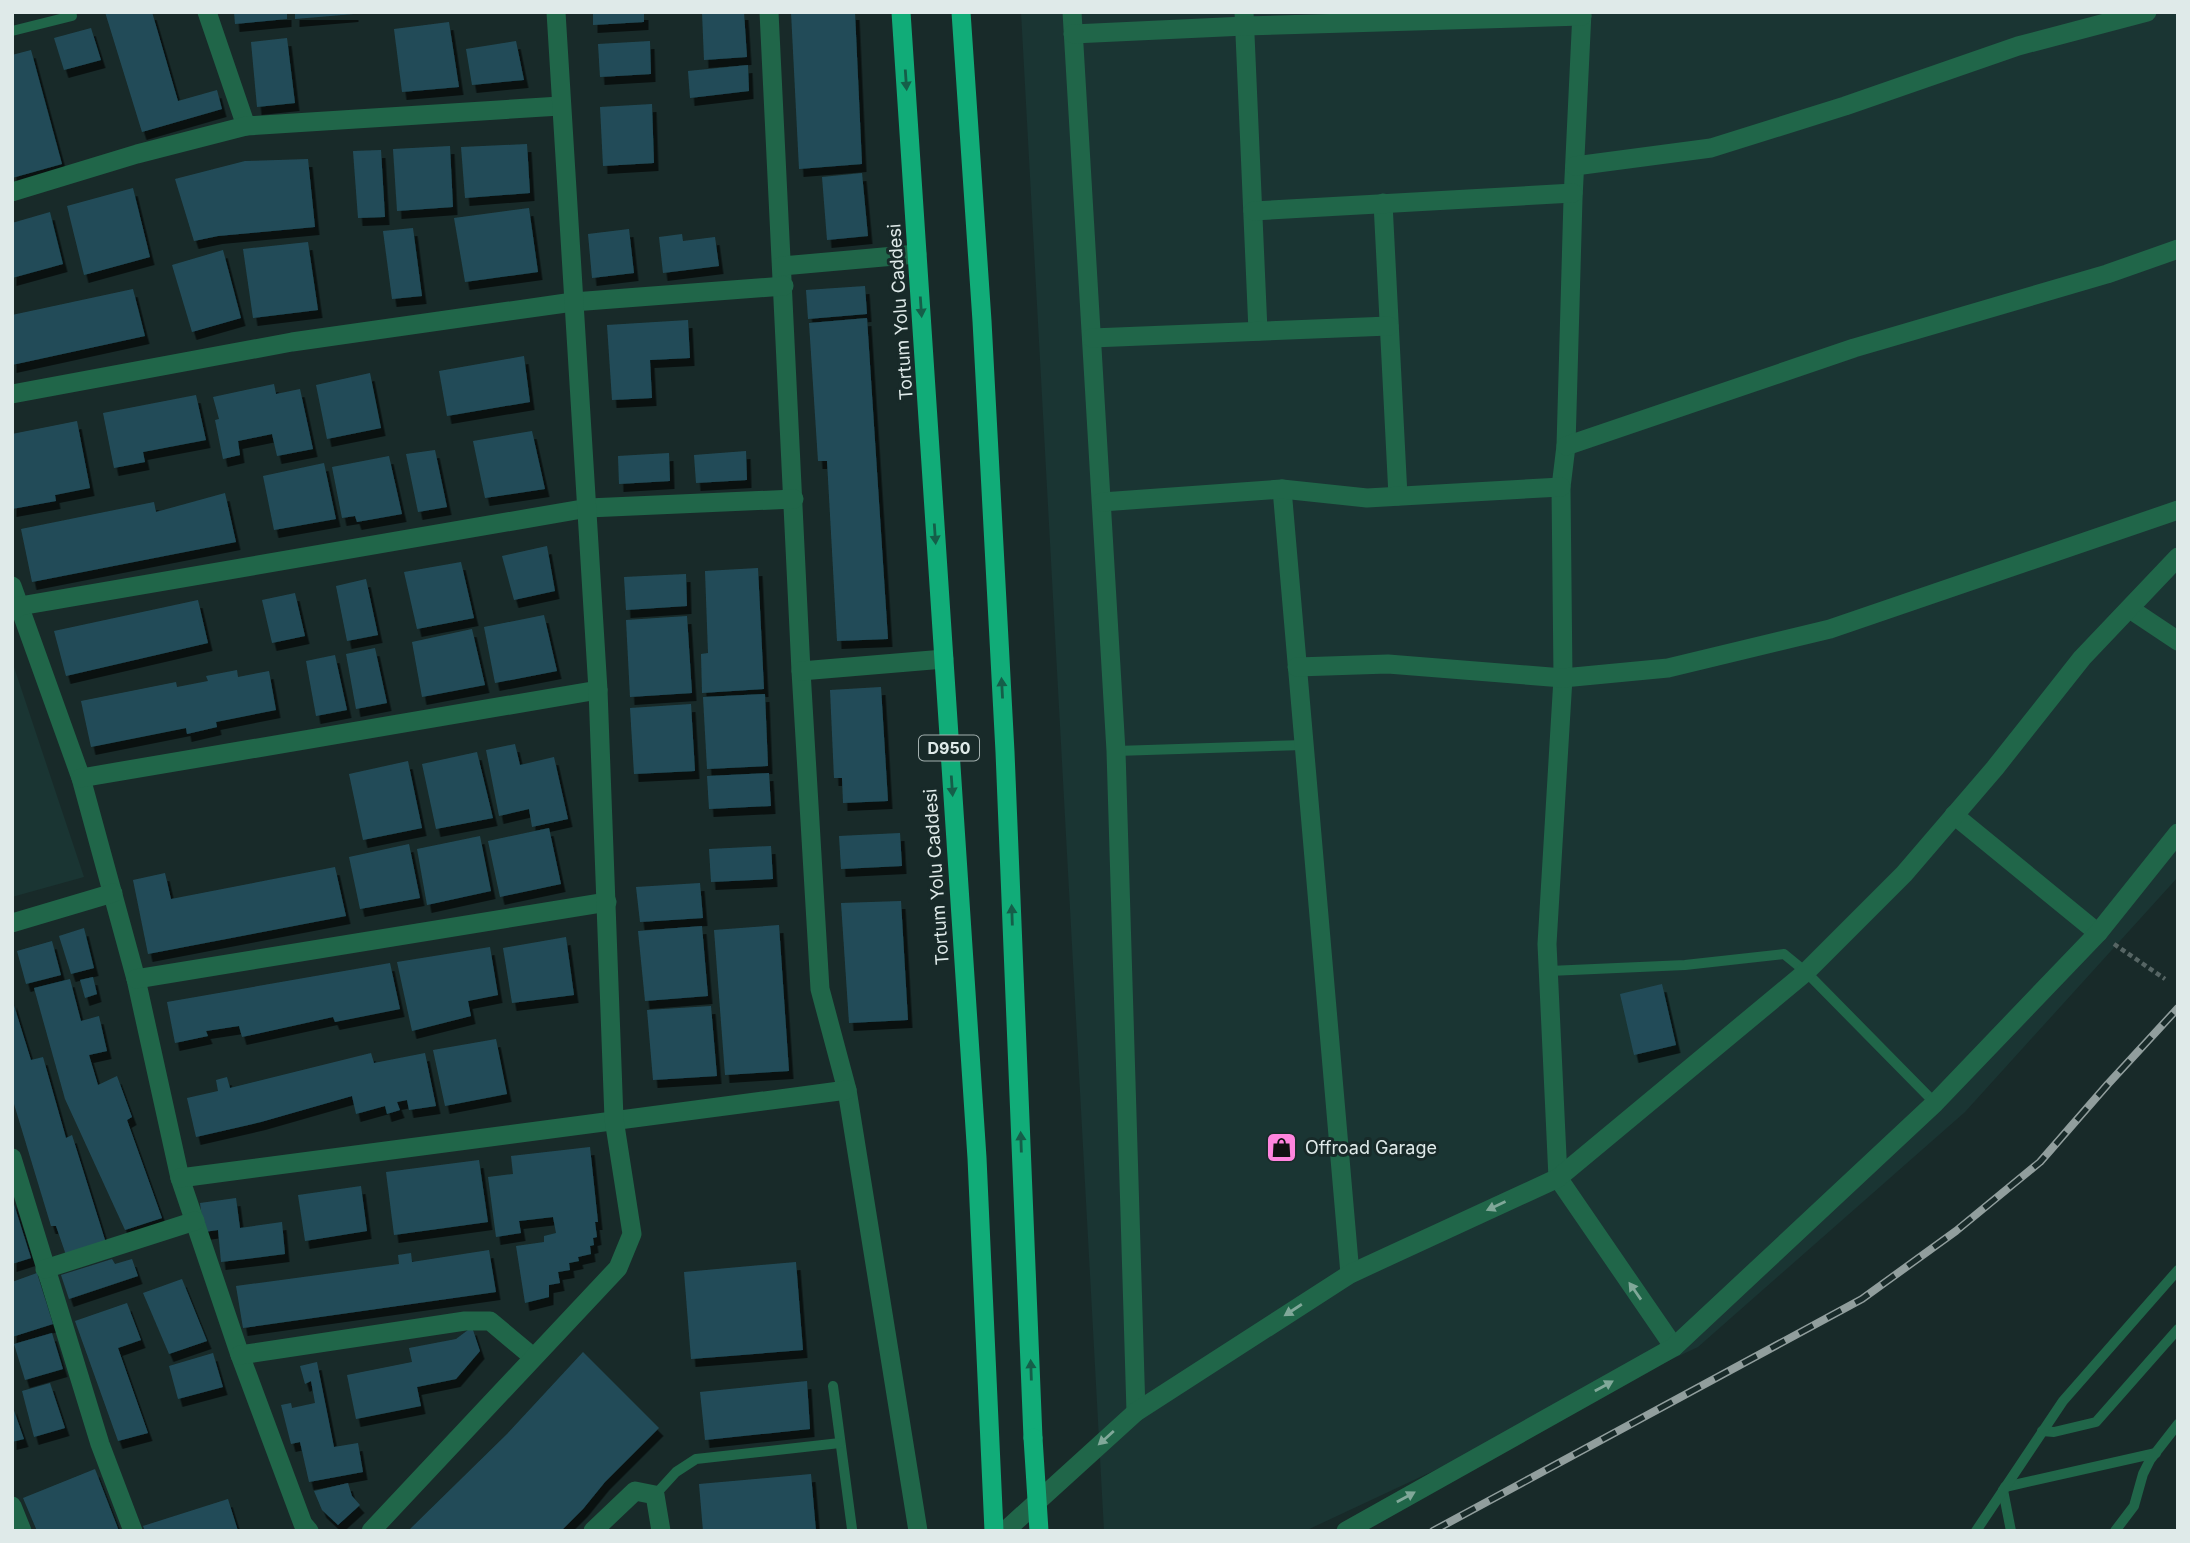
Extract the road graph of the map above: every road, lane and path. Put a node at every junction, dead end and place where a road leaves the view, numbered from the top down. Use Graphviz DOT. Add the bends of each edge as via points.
graph roads {
  1 [pos="207,12"];
  2 [pos="556,12"];
  3 [pos="769,12"];
  4 [pos="901,12"];
  5 [pos="961,12"];
  6 [pos="1072,12"];
  7 [pos="2147,12"];
  8 [pos="1582,14"];
  9 [pos="72,16"];
  10 [pos="1245,19"];
  11 [pos="12,31"];
  12 [pos="1073,34"];
  13 [pos="560,106"];
  14 [pos="246,126"];
  15 [pos="1575,166"];
  16 [pos="12,192"];
  17 [pos="1573,193"];
  18 [pos="1383,203"];
  19 [pos="1253,211"];
  20 [pos="2178,249"];
  21 [pos="917,254"];
  22 [pos="782,266"];
  23 [pos="784,286"];
  24 [pos="573,302"];
  25 [pos="1389,326"];
  26 [pos="1258,331"];
  27 [pos="1092,338"];
  28 [pos="12,394"];
  29 [pos="1566,446"];
  30 [pos="1561,487"];
  31 [pos="1282,489"];
  32 [pos="1398,496"];
  33 [pos="794,499"];
  34 [pos="1102,502"];
  35 [pos="588,508"];
  36 [pos="2178,510"];
  37 [pos="2178,555"];
  38 [pos="12,586"];
  39 [pos="16,609"];
  40 [pos="2130,609"];
  41 [pos="2178,641"];
  42 [pos="943,659"];
  43 [pos="1297,667"];
  44 [pos="801,671"];
  45 [pos="1563,678"];
  46 [pos="598,690"];
  47 [pos="1304,745"];
  48 [pos="1116,751"];
  49 [pos="81,778"];
  50 [pos="1954,816"];
  51 [pos="2178,833"];
  52 [pos="113,893"];
  53 [pos="607,902"];
  54 [pos="12,923"];
  55 [pos="2098,933"];
  56 [pos="1549,971"];
  57 [pos="1806,972"];
  58 [pos="136,979"];
  59 [pos="2165,979"];
  60 [pos="847,1090"];
  61 [pos="1935,1103"];
  62 [pos="614,1119"];
  63 [pos="12,1158"];
  64 [pos="180,1178"];
  65 [pos="1558,1178"];
  66 [pos="195,1221"];
  67 [pos="45,1269"];
  68 [pos="2178,1270"];
  69 [pos="1350,1274"];
  70 [pos="2178,1329"];
  71 [pos="1674,1347"];
  72 [pos="240,1354"];
  73 [pos="533,1357"];
  74 [pos="833,1386"];
  75 [pos="1136,1412"];
  76 [pos="2178,1424"];
  77 [pos="2042,1431"];
  78 [pos="840,1443"];
  79 [pos="2156,1453"];
  80 [pos="2004,1488"];
  81 [pos="655,1495"];
  82 [pos="12,1506"];
  83 [pos="852,1529"];
  84 [pos="22,1531"];
  85 [pos="133,1531"];
  86 [pos="309,1531"];
  87 [pos="372,1531"];
  88 [pos="593,1531"];
  89 [pos="661,1531"];
  90 [pos="918,1531"];
  91 [pos="994,1531"];
  92 [pos="1005,1531"];
  93 [pos="1039,1531"];
  94 [pos="1346,1531"];
  95 [pos="1976,1531"];
  96 [pos="2011,1531"];
  97 [pos="2115,1531"];
  1 -- 14 [label="street"];
  2 -- 13 [label="street"];
  3 -- 22 [label="street"];
  4 -- 21 [label="highway, Tortum Yolu Caddesi / D950, one-way"];
  93 -- 5 [label="highway, D950, one-way, bridge" via="1006,765"];
  6 -- 12 [label="street"];
  7 -- 15 [label="street" via="2018,46 1711,148"];
  8 -- 10 [label="street"];
  8 -- 15 [label="street"];
  9 -- 11 [label="lane"];
  10 -- 12 [label="street"];
  10 -- 19 [label="street"];
  12 -- 27 [label="street"];
  13 -- 14 [label="street"];
  13 -- 24 [label="street"];
  14 -- 16 [label="street"];
  15 -- 17 [label="street"];
  17 -- 18 [label="street"];
  17 -- 29 [label="street"];
  18 -- 19 [label="street"];
  18 -- 25 [label="street"];
  19 -- 26 [label="street"];
  20 -- 29 [label="street" via="1854,348"];
  21 -- 22 [label="street"];
  21 -- 42 [label="highway, Tortum Yolu Caddesi / D950, one-way"];
  22 -- 23 [label="street"];
  23 -- 24 [label="street"];
  23 -- 33 [label="street"];
  24 -- 28 [label="street" via="292,342"];
  24 -- 35 [label="street"];
  25 -- 26 [label="street"];
  25 -- 32 [label="street"];
  26 -- 27 [label="street"];
  27 -- 34 [label="street"];
  29 -- 30 [label="street"];
  30 -- 32 [label="street"];
  30 -- 45 [label="street"];
  31 -- 32 [label="street" via="1367,498"];
  31 -- 34 [label="street"];
  31 -- 43 [label="street"];
  33 -- 35 [label="street"];
  33 -- 44 [label="street"];
  34 -- 48 [label="street"];
  35 -- 39 [label="street"];
  35 -- 46 [label="street"];
  36 -- 45 [label="street" via="1829,629 1668,668"];
  37 -- 40 [label="street"];
  38 -- 39 [label="street"];
  39 -- 49 [label="street"];
  40 -- 41 [label="street"];
  40 -- 50 [label="street" via="2082,658"];
  42 -- 44 [label="street"];
  42 -- 91 [label="highway, Tortum Yolu Caddesi / D950, one-way" via="977,1158"];
  43 -- 45 [label="street" via="1388,664"];
  43 -- 47 [label="street"];
  44 -- 60 [label="street" via="820,989"];
  45 -- 56 [label="street"];
  46 -- 49 [label="street"];
  46 -- 53 [label="street"];
  47 -- 48 [label="lane"];
  47 -- 69 [label="street"];
  48 -- 75 [label="street"];
  49 -- 52 [label="street"];
  50 -- 55 [label="street"];
  50 -- 57 [label="street" via="1904,874"];
  51 -- 55 [label="street"];
  52 -- 54 [label="street"];
  52 -- 58 [label="street"];
  53 -- 58 [label="street"];
  53 -- 62 [label="street"];
  55 -- 59 [label="path"];
  55 -- 61 [label="street"];
  56 -- 57 [label="lane" via="1685,965 1784,954"];
  56 -- 65 [label="street"];
  57 -- 61 [label="lane"];
  57 -- 65 [label="street"];
  58 -- 64 [label="street"];
  60 -- 62 [label="street"];
  60 -- 90 [label="street"];
  61 -- 71 [label="street"];
  62 -- 64 [label="street"];
  62 -- 73 [label="street" via="632,1234 618,1268"];
  63 -- 67 [label="street"];
  64 -- 66 [label="street"];
  65 -- 69 [label="street, one-way"];
  71 -- 65 [label="street, one-way"];
  66 -- 67 [label="street"];
  66 -- 72 [label="street"];
  67 -- 85 [label="street" via="100,1444"];
  68 -- 77 [label="lane"];
  69 -- 75 [label="street, one-way"];
  70 -- 77 [label="lane" via="2096,1422"];
  94 -- 71 [label="street, one-way"];
  72 -- 73 [label="street" via="490,1321"];
  72 -- 86 [label="street"];
  73 -- 87 [label="street"];
  74 -- 78 [label="lane"];
  75 -- 92 [label="street, one-way"];
  76 -- 79 [label="lane"];
  77 -- 80 [label="lane"];
  78 -- 81 [label="lane" via="696,1459"];
  78 -- 83 [label="lane"];
  79 -- 80 [label="lane"];
  79 -- 97 [label="lane" via="2143,1474 2134,1506"];
  80 -- 95 [label="lane"];
  80 -- 96 [label="lane"];
  81 -- 88 [label="street" via="635,1491"];
  81 -- 89 [label="street"];
  82 -- 84 [label="street"];
}
